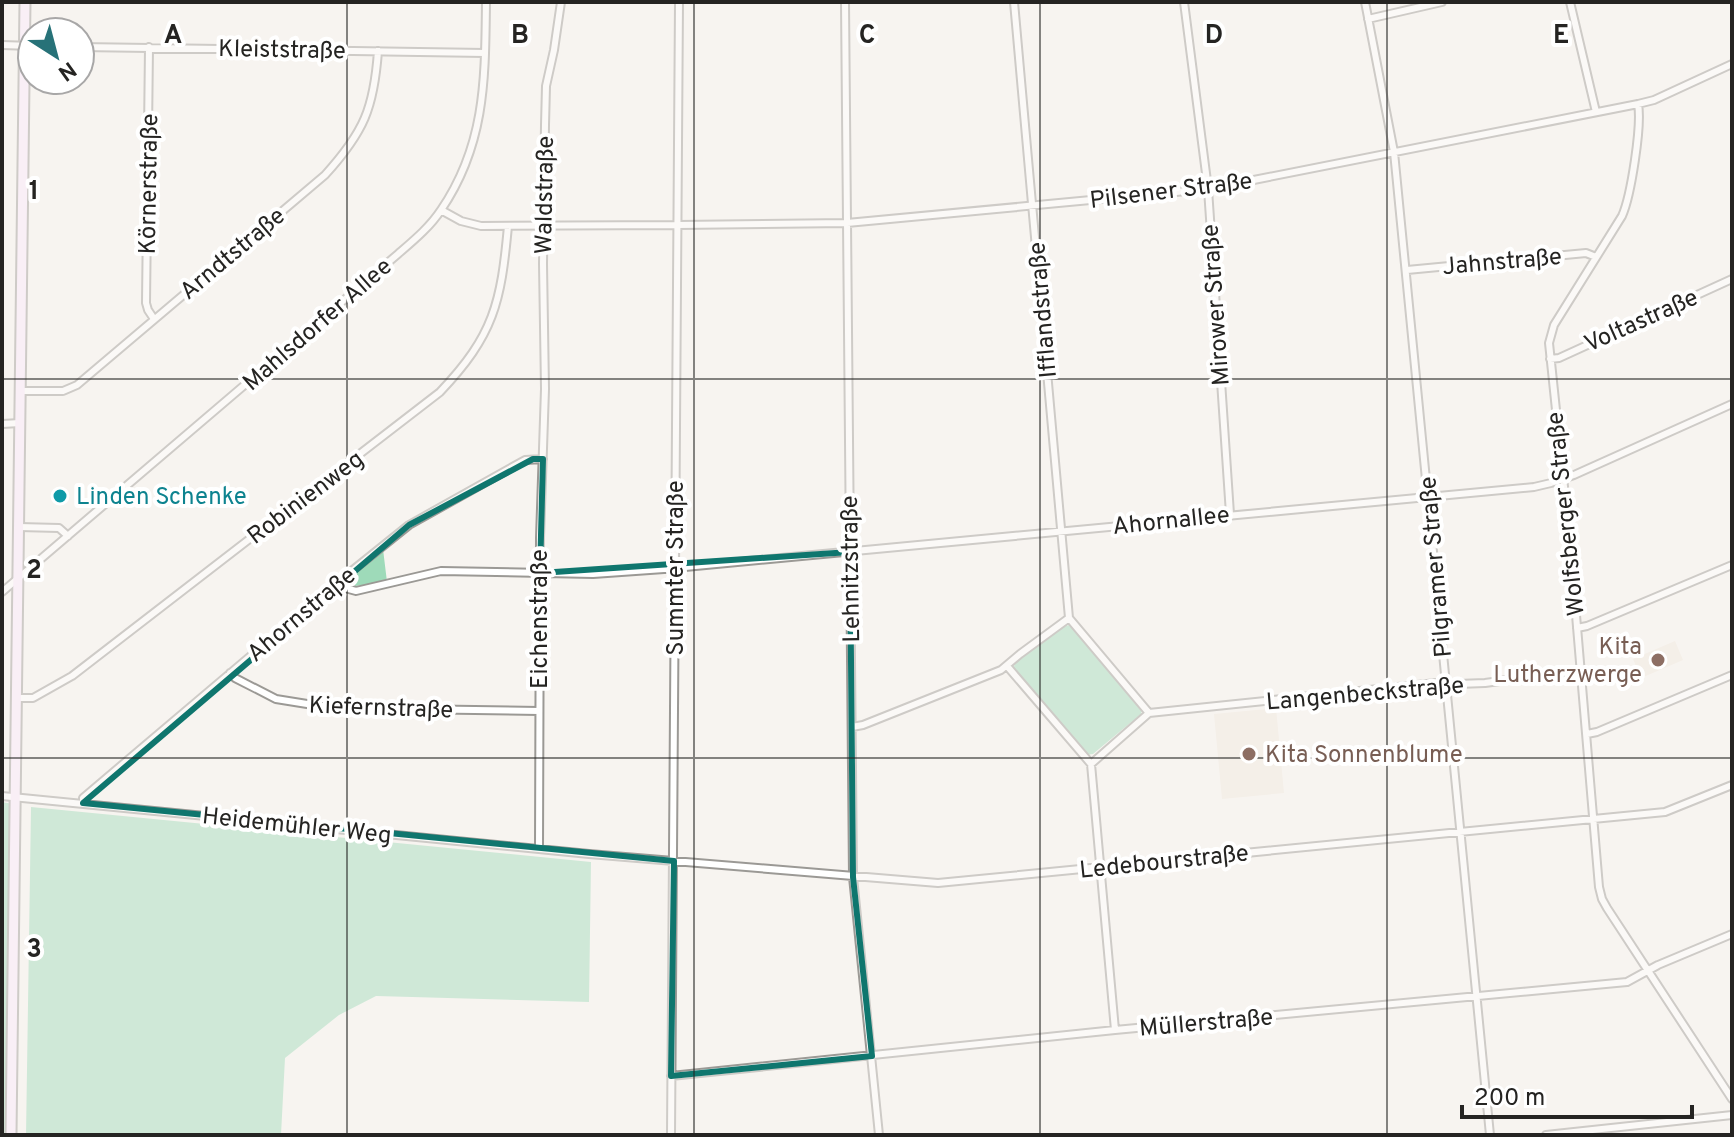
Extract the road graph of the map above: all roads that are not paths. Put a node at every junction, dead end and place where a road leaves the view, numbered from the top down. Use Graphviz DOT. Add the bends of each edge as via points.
graph roads {
  1 [pos="486,2"];
  2 [pos="561,2"];
  3 [pos="679,2"];
  4 [pos="845,2"];
  5 [pos="1014,2"];
  6 [pos="1184,2"];
  7 [pos="1365,2"];
  8 [pos="1442,2"];
  9 [pos="1570,2"];
  10 [pos="1368,19"];
  11 [pos="96,47"];
  12 [pos="149,47"];
  13 [pos="378,51"];
  14 [pos="485,53"];
  15 [pos="1732,64"];
  16 [pos="27,96"];
  17 [pos="1638,104"];
  18 [pos="1596,112"];
  19 [pos="1394,152"];
  20 [pos="1208,189"];
  21 [pos="1032,207"];
  22 [pos="441,210"];
  23 [pos="847,223"];
  24 [pos="678,225"];
  25 [pos="508,226"];
  26 [pos="544,227"];
  27 [pos="1596,257"];
  28 [pos="1407,270"];
  29 [pos="1732,279"];
  30 [pos="154,319"];
  31 [pos="1550,359"];
  32 [pos="545,389"];
  33 [pos="21,391"];
  34 [pos="1732,404"];
  35 [pos="20,423"];
  36 [pos="2,424"];
  37 [pos="543,459"];
  38 [pos="1563,479"];
  39 [pos="1429,496"];
  40 [pos="1230,514"];
  41 [pos="19,527"];
  42 [pos="1062,531"];
  43 [pos="68,536"];
  44 [pos="850,552"];
  45 [pos="1732,565"];
  46 [pos="675,568"];
  47 [pos="540,573"];
  48 [pos="18,578"];
  49 [pos="338,582"];
  50 [pos="2,592"];
  51 [pos="1069,618"];
  52 [pos="1577,628"];
  53 [pos="1007,666"];
  54 [pos="1581,670"];
  55 [pos="230,673"];
  56 [pos="1732,675"];
  57 [pos="1446,682"];
  58 [pos="17,698"];
  59 [pos="539,711"];
  60 [pos="1149,713"];
  61 [pos="852,727"];
  62 [pos="1587,734"];
  63 [pos="1091,764"];
  64 [pos="1732,785"];
  65 [pos="2,796"];
  66 [pos="15,798"];
  67 [pos="83,803"];
  68 [pos="1594,819"];
  69 [pos="1461,832"];
  70 [pos="539,848"];
  71 [pos="591,854"];
  72 [pos="674,861"];
  73 [pos="1099,868"];
  74 [pos="853,877"];
  75 [pos="1732,934"];
  76 [pos="1648,971"];
  77 [pos="1477,997"];
  78 [pos="1115,1030"];
  79 [pos="872,1056"];
  80 [pos="671,1076"];
  81 [pos="1732,1099"];
  82 [pos="1732,1115"];
  83 [pos="11,1135"];
  84 [pos="671,1135"];
  85 [pos="879,1135"];
  86 [pos="1490,1135"];
  87 [pos="1546,1135"];
  1 -- 14 [label="street, Mahlsdorfer Allee"];
  2 -- 26 [label="street, Waldstraße" via="546,86"];
  3 -- 24 [label="street, Summter Straße"];
  4 -- 23 [label="street, Lehnitzstraße"];
  5 -- 21 [label="street, Ifflandstraße"];
  6 -- 20 [label="street, Mirower Straße"];
  7 -- 10 [label="street, Pilgramer Straße"];
  8 -- 10 [label="street"];
  9 -- 18 [label="street"];
  10 -- 19 [label="street, Pilgramer Straße"];
  11 -- 12 [label="street, Kleiststraße"];
  12 -- 13 [label="street, Kleiststraße"];
  12 -- 30 [label="street, Körnerstraße" via="146,303"];
  13 -- 14 [label="street, Kleiststraße"];
  13 -- 30 [label="street, Arndtstraße" via="371,102 348,150"];
  14 -- 22 [label="street, Mahlsdorfer Allee" via="478,124 465,165"];
  15 -- 17 [label="street, Pilsener Straße"];
  16 -- 33 [label="street"];
  17 -- 18 [label="street, Pilsener Straße"];
  17 -- 27 [label="street, Wolfsberger Straße" via="1628,202"];
  18 -- 19 [label="street, Pilsener Straße"];
  19 -- 20 [label="street, Pilsener Straße"];
  19 -- 28 [label="street, Pilgramer Straße"];
  20 -- 21 [label="street, Pilsener Straße"];
  20 -- 40 [label="street, Mirower Straße"];
  21 -- 23 [label="street, Pilsener Straße"];
  21 -- 42 [label="street, Ifflandstraße"];
  22 -- 25 [label="street" via="481,226"];
  22 -- 43 [label="street, Mahlsdorfer Allee" via="398,254"];
  23 -- 24 [label="street, Pilsener Straße"];
  23 -- 44 [label="street, Lehnitzstraße"];
  24 -- 26 [label="street, Pilsener Straße"];
  24 -- 46 [label="street, Summter Straße"];
  25 -- 26 [label="street"];
  25 -- 58 [label="street, Robinienweg" via="493,315 479,345 440,392 72,676 33,698"];
  26 -- 32 [label="street, Waldstraße"];
  27 -- 28 [label="street, Jahnstraße" via="1586,253"];
  27 -- 31 [label="street, Wolfsberger Straße" via="1554,325"];
  28 -- 39 [label="street, Pilgramer Straße"];
  29 -- 31 [label="street, Voltastraße"];
  30 -- 33 [label="street, Arndtstraße" via="77,385 63,391"];
  31 -- 38 [label="street, Wolfsberger Straße"];
  32 -- 37 [label="street, Eichenstraße"];
  33 -- 35 [label="street"];
  34 -- 38 [label="street, Ahornallee"];
  35 -- 36 [label="street"];
  35 -- 41 [label="street"];
  37 -- 47 [label="street, Eichenstraße"];
  37 -- 49 [label="street, Ahornstraße" via="525,460 415,521"];
  38 -- 39 [label="street, Ahornallee" via="1534,487"];
  38 -- 52 [label="street, Wolfsberger Straße"];
  39 -- 40 [label="street, Ahornallee"];
  39 -- 57 [label="street, Pilgramer Straße"];
  40 -- 42 [label="street, Ahornallee"];
  41 -- 43 [label="street" via="59,528"];
  41 -- 48 [label="street"];
  42 -- 44 [label="street, Ahornallee"];
  42 -- 51 [label="street, Ifflandstraße"];
  43 -- 48 [label="street, Mahlsdorfer Allee"];
  44 -- 46 [label="street, Ahornallee"];
  44 -- 61 [label="street, Lehnitzstraße"];
  45 -- 52 [label="street"];
  46 -- 47 [label="street, Ahornallee"];
  46 -- 72 [label="street, Summter Straße"];
  47 -- 49 [label="street, Ahornallee" via="441,571 356,591"];
  47 -- 59 [label="street, Eichenstraße"];
  48 -- 50 [label="street, Mahlsdorfer Allee"];
  48 -- 58 [label="street"];
  49 -- 55 [label="street, Ahornstraße"];
  51 -- 53 [label="street"];
  51 -- 60 [label="street"];
  52 -- 54 [label="street, Wolfsberger Straße"];
  53 -- 61 [label="street"];
  53 -- 63 [label="street"];
  54 -- 57 [label="street, Langenbeckstraße" via="1485,683"];
  54 -- 62 [label="street, Wolfsberger Straße"];
  55 -- 59 [label="street, Kiefernstraße" via="276,699 332,708"];
  55 -- 67 [label="street, Ahornstraße"];
  56 -- 62 [label="street"];
  57 -- 60 [label="street, Langenbeckstraße"];
  57 -- 69 [label="street, Pilgramer Straße"];
  58 -- 66 [label="street"];
  59 -- 70 [label="street, Eichenstraße"];
  60 -- 63 [label="street"];
  61 -- 74 [label="street, Lehnitzstraße"];
  62 -- 68 [label="street, Wolfsberger Straße"];
  63 -- 73 [label="street"];
  64 -- 68 [label="street, Ledebourstraße" via="1665,812"];
  65 -- 66 [label="street, Heidemühler Weg"];
  66 -- 67 [label="street, Heidemühler Weg"];
  66 -- 83 [label="street"];
  67 -- 70 [label="street, Heidemühler Weg"];
  68 -- 69 [label="street, Ledebourstraße"];
  68 -- 76 [label="street, Wolfsberger Straße" via="1602,899"];
  69 -- 73 [label="street, Ledebourstraße"];
  69 -- 77 [label="street, Pilgramer Straße"];
  70 -- 71 [label="street, Heidemühler Weg"];
  71 -- 72 [label="street, Ledebourstraße"];
  72 -- 74 [label="street, Ledebourstraße"];
  72 -- 80 [label="street, Summter Straße"];
  73 -- 74 [label="street, Ledebourstraße" via="938,883"];
  73 -- 78 [label="street"];
  74 -- 79 [label="street, Lehnitzstraße"];
  75 -- 76 [label="street, Müllerstraße"];
  76 -- 77 [label="street, Müllerstraße" via="1627,982"];
  76 -- 81 [label="street, Wolfsberger Straße"];
  77 -- 78 [label="street, Müllerstraße"];
  77 -- 86 [label="street, Pilgramer Straße"];
  78 -- 79 [label="street, Müllerstraße"];
  79 -- 80 [label="street, Müllerstraße"];
  79 -- 85 [label="street, Lehnitzstraße"];
  80 -- 84 [label="street, Summter Straße"];
  82 -- 87 [label="street"];
}
